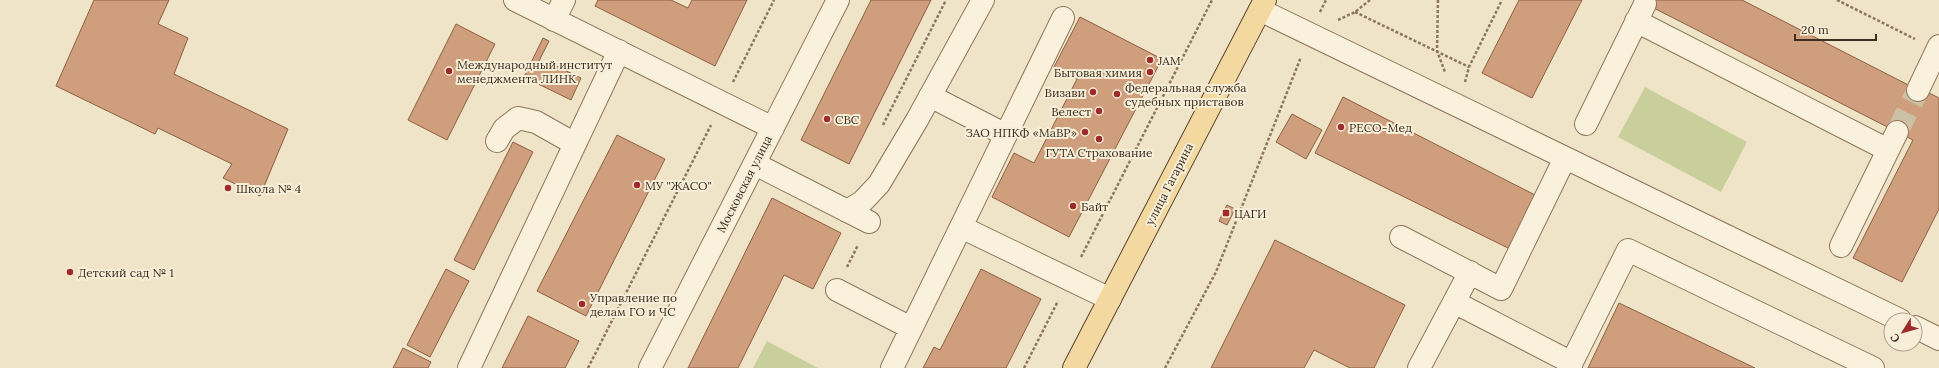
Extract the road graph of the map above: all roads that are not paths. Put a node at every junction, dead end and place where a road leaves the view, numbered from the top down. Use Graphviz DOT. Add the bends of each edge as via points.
graph roads {
  1 [pos="515,0"];
  2 [pos="564,0"];
  3 [pos="838,0"];
  4 [pos="983,0"];
  5 [pos="1263,5"];
  6 [pos="1063,18"];
  7 [pos="554,20"];
  8 [pos="1938,48"];
  9 [pos="619,51"];
  10 [pos="1918,90"];
  11 [pos="930,96"];
  12 [pos="1586,124"];
  13 [pos="773,128"];
  14 [pos="1006,135"];
  15 [pos="497,141"];
  16 [pos="575,144"];
  17 [pos="1565,158"];
  18 [pos="755,164"];
  19 [pos="847,211"];
  20 [pos="869,222"];
  21 [pos="961,227"];
  22 [pos="1401,238"];
  23 [pos="1841,246"];
  24 [pos="1470,272"];
  25 [pos="837,290"];
  26 [pos="1110,299"];
  27 [pos="1454,302"];
  28 [pos="1883,312"];
  29 [pos="911,328"];
  30 [pos="1923,331"];
  31 [pos="1939,339"];
  32 [pos="1571,366"];
  33 [pos="469,368"];
  34 [pos="650,368"];
  35 [pos="892,368"];
  36 [pos="1074,368"];
  37 [pos="1419,368"];
  38 [pos="1873,368"];
  1 -- 7 [label="street"];
  2 -- 7 [label="street"];
  3 -- 13 [label="street, Московская улица"];
  4 -- 11 [label="street"];
  5 -- 17 [label="street" via="1310,34"];
  5 -- 26 [label="main road, улица Гагарина"];
  6 -- 14 [label="street"];
  7 -- 9 [label="street"];
  8 -- 10 [label="street"];
  9 -- 13 [label="street"];
  9 -- 16 [label="street"];
  11 -- 14 [label="street"];
  11 -- 19 [label="street" via="879,184 862,202"];
  12 -- 23 [label="street" via="1641,12 1893,141"];
  13 -- 18 [label="street, Московская улица"];
  14 -- 21 [label="street"];
  15 -- 16 [label="street" via="504,129 518,118 536,122"];
  16 -- 33 [label="street"];
  17 -- 24 [label="street" via="1501,288"];
  17 -- 28 [label="street"];
  18 -- 19 [label="street"];
  18 -- 34 [label="street, Московская улица"];
  19 -- 20 [label="street"];
  21 -- 26 [label="street"];
  21 -- 29 [label="street"];
  22 -- 24 [label="street"];
  24 -- 27 [label="street"];
  25 -- 29 [label="street"];
  26 -- 36 [label="main road, улица Гагарина"];
  27 -- 32 [label="street"];
  27 -- 37 [label="street"];
  29 -- 35 [label="street"];
  30 -- 31 [label="street"];
  32 -- 38 [label="street" via="1628,250"];
}
